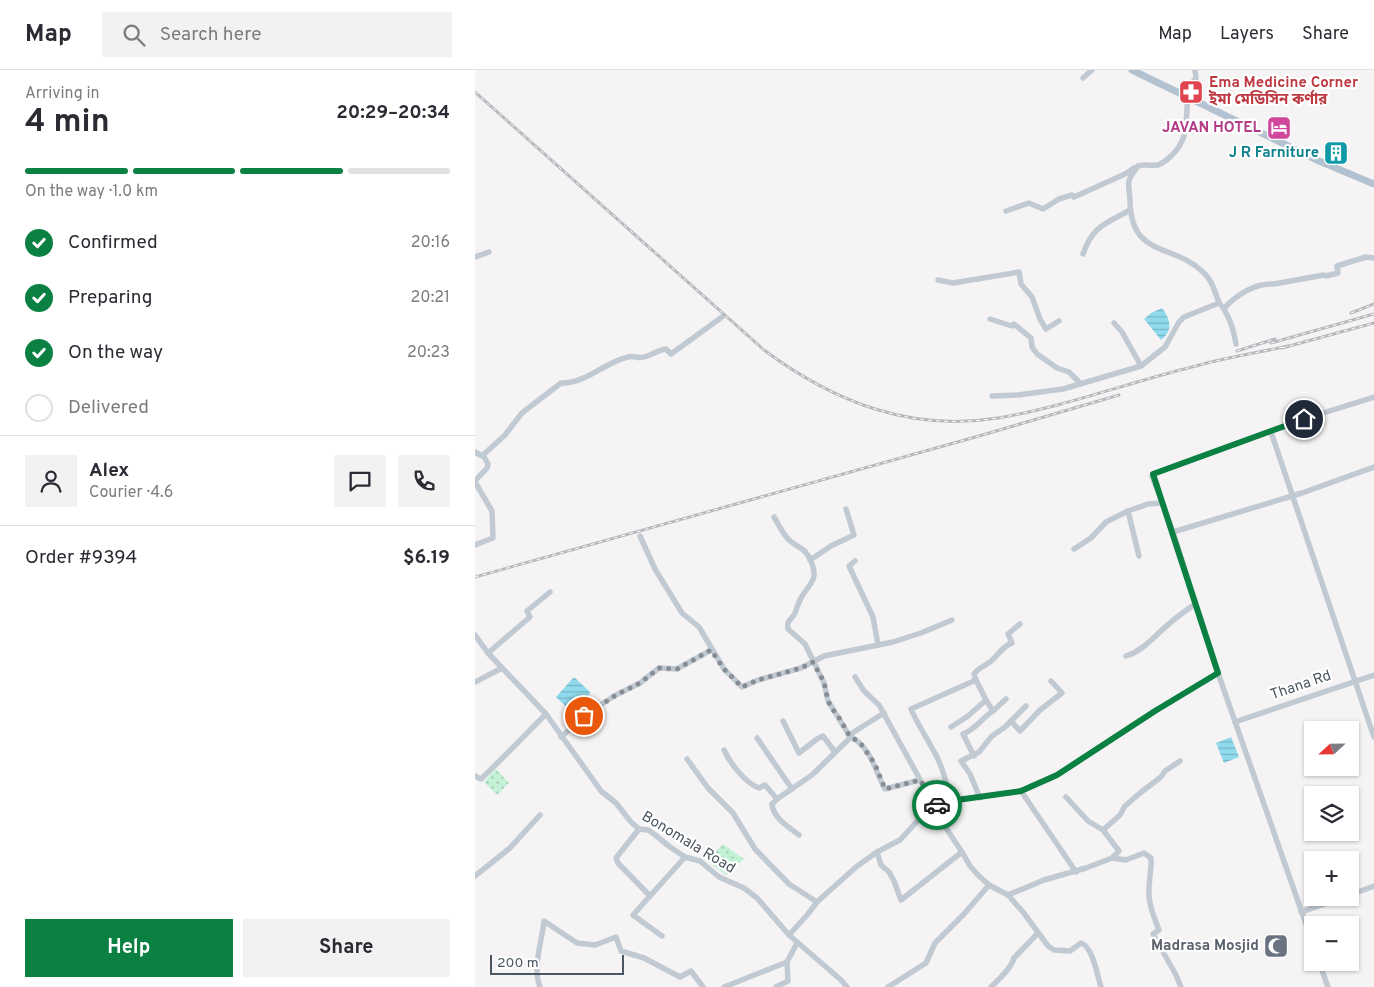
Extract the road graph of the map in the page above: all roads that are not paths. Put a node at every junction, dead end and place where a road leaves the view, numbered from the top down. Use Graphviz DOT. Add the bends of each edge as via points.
graph roads {
  1 [pos="1092,70"];
  2 [pos="1132,70"];
  3 [pos="1195,70"];
  4 [pos="1083,78"];
  5 [pos="1186,96"];
  6 [pos="1138,166"];
  7 [pos="1374,184"];
  8 [pos="1130,210"];
  9 [pos="1006,211"];
  10 [pos="489,252"];
  11 [pos="1083,254"];
  12 [pos="475,257"];
  13 [pos="1374,258"];
  14 [pos="938,280"];
  15 [pos="1222,306"];
  16 [pos="722,317"];
  17 [pos="990,319"];
  18 [pos="1059,320"];
  19 [pos="1114,323"];
  20 [pos="1236,344"];
  21 [pos="1141,366"];
  22 [pos="1081,384"];
  23 [pos="992,396"];
  24 [pos="1374,397"];
  25 [pos="1271,432"];
  26 [pos="475,452"];
  27 [pos="483,455"];
  28 [pos="1374,467"];
  29 [pos="475,481"];
  30 [pos="1292,496"];
  31 [pos="1162,503"];
  32 [pos="847,509"];
  33 [pos="1128,511"];
  34 [pos="774,517"];
  35 [pos="1173,532"];
  36 [pos="640,536"];
  37 [pos="475,546"];
  38 [pos="1074,550"];
  39 [pos="1139,556"];
  40 [pos="810,560"];
  41 [pos="855,561"];
  42 [pos="551,592"];
  43 [pos="1195,604"];
  44 [pos="952,620"];
  45 [pos="1020,624"];
  46 [pos="475,635"];
  47 [pos="878,645"];
  48 [pos="711,650"];
  49 [pos="488,652"];
  50 [pos="1126,656"];
  51 [pos="813,662"];
  52 [pos="502,668"];
  53 [pos="1218,673"];
  54 [pos="1374,675"];
  55 [pos="855,678"];
  56 [pos="976,680"];
  57 [pos="1051,681"];
  58 [pos="1355,681"];
  59 [pos="475,682"];
  60 [pos="986,700"];
  61 [pos="1007,700"];
  62 [pos="1026,706"];
  63 [pos="993,711"];
  64 [pos="884,713"];
  65 [pos="546,714"];
  66 [pos="783,721"];
  67 [pos="1011,721"];
  68 [pos="1235,722"];
  69 [pos="951,727"];
  70 [pos="849,735"];
  71 [pos="561,737"];
  72 [pos="1374,737"];
  73 [pos="757,738"];
  74 [pos="724,750"];
  75 [pos="835,752"];
  76 [pos="974,756"];
  77 [pos="687,759"];
  78 [pos="1181,761"];
  79 [pos="475,776"];
  80 [pos="920,780"];
  81 [pos="792,789"];
  82 [pos="1021,791"];
  83 [pos="1066,797"];
  84 [pos="980,798"];
  85 [pos="777,799"];
  86 [pos="950,801"];
  87 [pos="936,808"];
  88 [pos="540,815"];
  89 [pos="639,828"];
  90 [pos="1103,830"];
  91 [pos="799,835"];
  92 [pos="877,852"];
  93 [pos="963,852"];
  94 [pos="685,858"];
  95 [pos="1112,858"];
  96 [pos="1076,872"];
  97 [pos="475,876"];
  98 [pos="989,885"];
  99 [pos="1374,886"];
  100 [pos="1359,892"];
  101 [pos="1008,895"];
  102 [pos="650,896"];
  103 [pos="817,902"];
  104 [pos="1319,906"];
  105 [pos="1301,912"];
  106 [pos="1304,920"];
  107 [pos="1038,933"];
  108 [pos="789,935"];
  109 [pos="663,936"];
  110 [pos="797,943"];
  111 [pos="787,962"];
  112 [pos="1322,971"];
  113 [pos="788,981"];
  114 [pos="540,987"];
  115 [pos="703,987"];
  116 [pos="724,987"];
  117 [pos="777,987"];
  118 [pos="794,987"];
  119 [pos="847,987"];
  120 [pos="888,987"];
  121 [pos="991,987"];
  122 [pos="1101,987"];
  123 [pos="1181,987"];
  124 [pos="1328,987"];
  1 -- 4 [label="street"];
  2 -- 5 [label="main road"];
  3 -- 5 [label="street" via="1196,78"];
  5 -- 6 [label="street" via="1186,136 1178,151 1162,163"];
  5 -- 7 [label="main road"];
  6 -- 8 [label="street" via="1127,186"];
  6 -- 9 [label="street" via="1074,197 1059,199 1043,209 1029,203"];
  8 -- 11 [label="street" via="1094,232"];
  8 -- 15 [label="street" via="1144,240 1164,252 1181,256 1202,270 1210,279"];
  10 -- 12 [label="street"];
  13 -- 15 [label="street" via="1366,257 1337,266 1338,273 1326,276 1266,283"];
  14 -- 18 [label="street" via="953,283 1019,272 1021,284 1032,297 1046,329"];
  15 -- 20 [label="street"];
  15 -- 21 [label="street" via="1184,317 1165,348"];
  16 -- 27 [label="street" via="671,354 662,349 644,357 627,357 580,379 561,383 522,413 505,435"];
  17 -- 22 [label="street" via="1014,324 1031,338 1037,354 1069,372"];
  19 -- 21 [label="street"];
  21 -- 22 [label="street"];
  22 -- 23 [label="street" via="1043,392"];
  24 -- 25 [label="street"];
  25 -- 30 [label="street"];
  25 -- 31 [label="street" via="1153,474"];
  26 -- 27 [label="street"];
  27 -- 29 [label="street" via="487,468"];
  28 -- 30 [label="street"];
  29 -- 37 [label="street" via="492,512 493,538"];
  30 -- 35 [label="street"];
  30 -- 58 [label="street"];
  31 -- 33 [label="street"];
  31 -- 35 [label="street"];
  32 -- 40 [label="street" via="854,535"];
  33 -- 38 [label="street" via="1107,522"];
  33 -- 39 [label="street"];
  34 -- 40 [label="street" via="791,542 804,548"];
  35 -- 43 [label="street"];
  36 -- 48 [label="street" via="663,584 682,613 699,627"];
  40 -- 51 [label="street" via="814,580 787,626 805,644"];
  41 -- 47 [label="street" via="849,566 873,617"];
  42 -- 49 [label="street" via="527,610 530,616"];
  43 -- 50 [label="street" via="1141,650"];
  43 -- 53 [label="street"];
  44 -- 47 [label="street" via="904,639"];
  45 -- 56 [label="street" via="1008,634 1012,643 977,670 974,674"];
  46 -- 49 [label="street, Bonomala Road"];
  47 -- 51 [label="street" via="835,652"];
  48 -- 51 [label="street" via="742,687"];
  48 -- 71 [label="street" via="677,669 659,668 640,683 592,710"];
  49 -- 52 [label="street, Bonomala Road"];
  51 -- 70 [label="street" via="824,682 828,701"];
  52 -- 59 [label="street"];
  52 -- 65 [label="street, Bonomala Road"];
  53 -- 68 [label="street"];
  53 -- 82 [label="street" via="1057,775"];
  54 -- 58 [label="street, Thana Rd"];
  55 -- 64 [label="street"];
  56 -- 60 [label="street"];
  56 -- 86 [label="street" via="911,709 938,758"];
  57 -- 67 [label="street" via="1062,693 1020,731"];
  58 -- 68 [label="street, Thana Rd"];
  58 -- 72 [label="street"];
  60 -- 63 [label="street"];
  60 -- 69 [label="street"];
  61 -- 63 [label="street"];
  62 -- 67 [label="street"];
  63 -- 76 [label="street" via="963,734"];
  64 -- 70 [label="street"];
  64 -- 80 [label="street"];
  65 -- 71 [label="street, Bonomala Road"];
  65 -- 79 [label="street" via="481,779"];
  66 -- 75 [label="street" via="799,753 823,736"];
  67 -- 76 [label="street"];
  68 -- 105 [label="street"];
  70 -- 75 [label="street" via="849,739"];
  70 -- 80 [label="street" via="861,744 875,764 885,789"];
  71 -- 89 [label="street, Bonomala Road" via="601,790"];
  73 -- 81 [label="street"];
  74 -- 85 [label="street" via="744,776 759,788 765,785"];
  75 -- 81 [label="street"];
  76 -- 84 [label="street" via="961,762"];
  77 -- 103 [label="street" via="708,788 733,813 755,849 789,884"];
  78 -- 90 [label="street" via="1125,806 1120,816"];
  80 -- 87 [label="street"];
  81 -- 85 [label="street"];
  82 -- 84 [label="street"];
  82 -- 96 [label="street"];
  83 -- 90 [label="street" via="1088,821"];
  84 -- 86 [label="street"];
  85 -- 91 [label="street" via="772,804 777,816"];
  86 -- 87 [label="street"];
  87 -- 92 [label="street" via="900,840"];
  87 -- 93 [label="street"];
  88 -- 97 [label="street" via="510,848"];
  89 -- 94 [label="street, Bonomala Road" via="648,830"];
  89 -- 102 [label="street" via="616,858"];
  90 -- 95 [label="street" via="1119,851"];
  92 -- 93 [label="street" via="901,900"];
  92 -- 103 [label="street"];
  93 -- 98 [label="street" via="970,866"];
  94 -- 102 [label="street"];
  94 -- 108 [label="street, Bonomala Road" via="699,861 719,877 744,888"];
  95 -- 96 [label="street"];
  95 -- 123 [label="street" via="1125,860 1144,853 1151,858 1149,895 1159,930 1153,934"];
  96 -- 101 [label="street" via="1044,880"];
  98 -- 101 [label="street"];
  98 -- 120 [label="street" via="935,943 926,963"];
  99 -- 100 [label="street"];
  101 -- 107 [label="street"];
  102 -- 109 [label="street" via="633,915"];
  103 -- 108 [label="street"];
  104 -- 105 [label="street"];
  105 -- 106 [label="street"];
  107 -- 121 [label="street"];
  107 -- 122 [label="street" via="1054,950 1070,951 1085,944"];
  108 -- 110 [label="street, Bonomala Road"];
  110 -- 111 [label="street"];
  110 -- 119 [label="street, Bonomala Road"];
  111 -- 113 [label="street"];
  111 -- 116 [label="street"];
  112 -- 124 [label="street"];
  113 -- 117 [label="street"];
  113 -- 118 [label="street"];
  114 -- 115 [label="street" via="537,958 544,921 577,943 595,944 616,937 621,951 644,958 680,977 691,971"];
}
